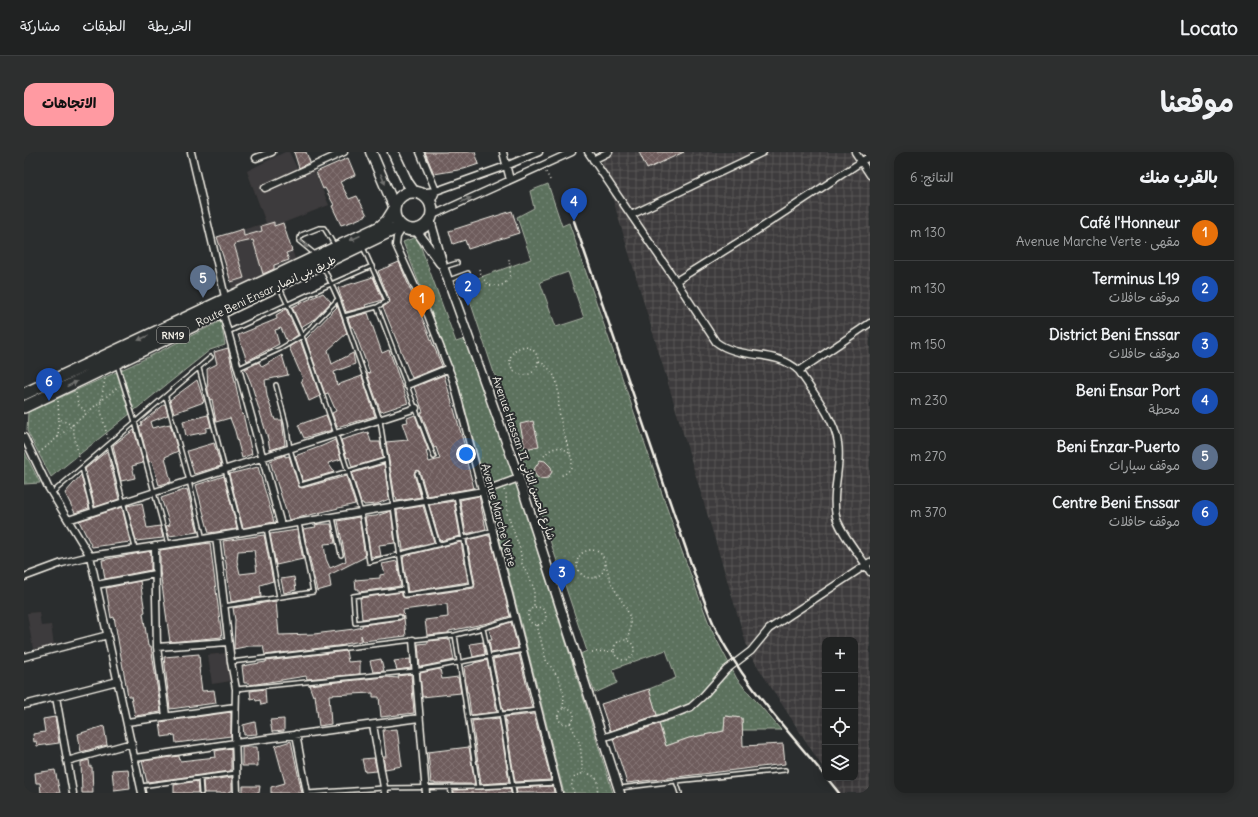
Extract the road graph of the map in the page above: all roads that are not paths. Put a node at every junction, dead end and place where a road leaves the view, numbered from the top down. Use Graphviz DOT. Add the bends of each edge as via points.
graph roads {
  1 [pos="191,152"];
  2 [pos="272,152"];
  3 [pos="344,152"];
  4 [pos="371,152"];
  5 [pos="393,152"];
  6 [pos="420,152"];
  7 [pos="503,152"];
  8 [pos="539,152"];
  9 [pos="572,152"];
  10 [pos="588,152"];
  11 [pos="609,152"];
  12 [pos="763,152"];
  13 [pos="855,152"];
  14 [pos="870,156"];
  15 [pos="256,158"];
  16 [pos="593,160"];
  17 [pos="861,161"];
  18 [pos="506,166"];
  19 [pos="870,175"];
  20 [pos="510,180"];
  21 [pos="265,188"];
  22 [pos="436,191"];
  23 [pos="416,193"];
  24 [pos="394,208"];
  25 [pos="430,214"];
  26 [pos="632,215"];
  27 [pos="402,227"];
  28 [pos="416,230"];
  29 [pos="362,245"];
  30 [pos="338,251"];
  31 [pos="320,260"];
  32 [pos="457,263"];
  33 [pos="372,266"];
  34 [pos="444,268"];
  35 [pos="468,273"];
  36 [pos="448,280"];
  37 [pos="676,281"];
  38 [pos="331,284"];
  39 [pos="278,285"];
  40 [pos="338,298"];
  41 [pos="287,304"];
  42 [pos="225,306"];
  43 [pos="377,307"];
  44 [pos="344,316"];
  45 [pos="870,324"];
  46 [pos="228,332"];
  47 [pos="302,336"];
  48 [pos="212,357"];
  49 [pos="116,363"];
  50 [pos="199,368"];
  51 [pos="239,368"];
  52 [pos="449,368"];
  53 [pos="799,371"];
  54 [pos="276,385"];
  55 [pos="407,385"];
  56 [pos="24,394"];
  57 [pos="166,397"];
  58 [pos="24,407"];
  59 [pos="416,408"];
  60 [pos="380,420"];
  61 [pos="136,422"];
  62 [pos="336,434"];
  63 [pos="24,437"];
  64 [pos="109,445"];
  65 [pos="290,448"];
  66 [pos="262,457"];
  67 [pos="434,457"];
  68 [pos="386,460"];
  69 [pos="82,468"];
  70 [pos="225,469"];
  71 [pos="348,470"];
  72 [pos="417,473"];
  73 [pos="519,478"];
  74 [pos="189,481"];
  75 [pos="483,491"];
  76 [pos="154,492"];
  77 [pos="52,493"];
  78 [pos="456,496"];
  79 [pos="426,501"];
  80 [pos="123,502"];
  81 [pos="393,506"];
  82 [pos="93,512"];
  83 [pos="360,512"];
  84 [pos="333,517"];
  85 [pos="68,520"];
  86 [pos="299,522"];
  87 [pos="282,525"];
  88 [pos="266,528"];
  89 [pos="493,531"];
  90 [pos="241,532"];
  91 [pos="216,537"];
  92 [pos="203,539"];
  93 [pos="464,539"];
  94 [pos="168,544"];
  95 [pos="438,545"];
  96 [pos="155,546"];
  97 [pos="135,548"];
  98 [pos="400,554"];
  99 [pos="90,556"];
  100 [pos="340,556"];
  101 [pos="868,564"];
  102 [pos="870,572"];
  103 [pos="155,574"];
  104 [pos="24,577"];
  105 [pos="96,585"];
  106 [pos="404,589"];
  107 [pos="279,597"];
  108 [pos="163,606"];
  109 [pos="224,606"];
  110 [pos="156,607"];
  111 [pos="400,616"];
  112 [pos="515,618"];
  113 [pos="483,628"];
  114 [pos="108,635"];
  115 [pos="455,635"];
  116 [pos="413,640"];
  117 [pos="228,642"];
  118 [pos="157,648"];
  119 [pos="524,650"];
  120 [pos="24,657"];
  121 [pos="489,658"];
  122 [pos="231,662"];
  123 [pos="459,663"];
  124 [pos="415,671"];
  125 [pos="118,681"];
  126 [pos="236,690"];
  127 [pos="56,697"];
  128 [pos="24,705"];
  129 [pos="235,707"];
  130 [pos="539,710"];
  131 [pos="500,714"];
  132 [pos="166,716"];
  133 [pos="419,718"];
  134 [pos="468,718"];
  135 [pos="127,722"];
  136 [pos="373,725"];
  137 [pos="296,734"];
  138 [pos="602,738"];
  139 [pos="132,743"];
  140 [pos="235,743"];
  141 [pos="135,758"];
  142 [pos="67,761"];
  143 [pos="785,770"];
  144 [pos="236,773"];
  145 [pos="200,778"];
  146 [pos="676,781"];
  147 [pos="557,783"];
  148 [pos="141,786"];
  149 [pos="513,786"];
  150 [pos="450,787"];
  151 [pos="478,787"];
  152 [pos="385,790"];
  153 [pos="425,790"];
  154 [pos="619,791"];
  155 [pos="73,793"];
  156 [pos="142,793"];
  157 [pos="201,793"];
  158 [pos="237,793"];
  159 [pos="307,793"];
  160 [pos="451,793"];
  161 [pos="514,793"];
  162 [pos="559,793"];
  163 [pos="680,793"];
  1 -- 42 [label="street"];
  2 -- 15 [label="street"];
  3 -- 21 [label="street"];
  4 -- 24 [label="main road, one-way"];
  5 -- 23 [label="main road" via="407,182"];
  6 -- 22 [label="street"];
  7 -- 18 [label="street"];
  8 -- 18 [label="street"];
  9 -- 20 [label="street"];
  10 -- 16 [label="street"];
  11 -- 16 [label="street"];
  12 -- 26 [label="street"];
  13 -- 17 [label="street"];
  14 -- 17 [label="street"];
  16 -- 26 [label="street"];
  17 -- 19 [label="street"];
  17 -- 37 [label="street"];
  18 -- 20 [label="street"];
  18 -- 22 [label="street"];
  25 -- 20 [label="street, one-way"];
  22 -- 23 [label="street"];
  22 -- 25 [label="street"];
  23 -- 24 [label="highway, RN19" via="402,196"];
  23 -- 25 [label="highway" via="424,196"];
  24 -- 27 [label="highway" via="395,219"];
  24 -- 30 [label="highway, Route Beni Ensar طريق بني انصار / RN19, one-way" via="387,221 380,227"];
  25 -- 28 [label="highway" via="422,228"];
  25 -- 34 [label="street, Avenue Hassan II شارع الحسن الثاني"];
  26 -- 37 [label="street"];
  27 -- 28 [label="highway"];
  27 -- 29 [label="highway, Route Beni Ensar طريق بني انصار / RN19"];
  27 -- 52 [label="street, Avenue Marche Verte" via="396,244"];
  28 -- 34 [label="street, Avenue Hassan II شارع الحسن الثاني"];
  29 -- 30 [label="highway, Route Beni Ensar طريق بني انصار / RN19"];
  29 -- 33 [label="lane"];
  30 -- 31 [label="highway, Route Beni Ensar طريق بني انصار / RN19"];
  30 -- 31 [label="lane, one-way" via="324,228 301,235 299,241"];
  31 -- 38 [label="lane"];
  31 -- 39 [label="highway, Route Beni Ensar طريق بني انصار / RN19"];
  31 -- 42 [label="highway, Route Beni Ensar طريق بني انصار / RN19"];
  32 -- 34 [label="lane"];
  33 -- 38 [label="lane"];
  33 -- 43 [label="lane" via="386,301"];
  34 -- 36 [label="street, Avenue Hassan II شارع الحسن الثاني"];
  35 -- 36 [label="lane"];
  36 -- 73 [label="street, Avenue Hassan II شارع الحسن الثاني"];
  37 -- 53 [label="street" via="716,342 723,348 776,357 793,365"];
  38 -- 40 [label="lane"];
  38 -- 41 [label="lane"];
  39 -- 41 [label="lane"];
  39 -- 42 [label="highway, Route Beni Ensar طريق بني انصار / RN19"];
  40 -- 44 [label="lane"];
  40 -- 47 [label="lane"];
  41 -- 46 [label="lane"];
  41 -- 47 [label="lane"];
  42 -- 46 [label="street"];
  42 -- 49 [label="highway, Route Beni Ensar طريق بني انصار / RN19"];
  42 -- 56 [label="highway, Route Beni Ensar طريق بني انصار / RN19, one-way"];
  43 -- 44 [label="lane"];
  43 -- 55 [label="lane"];
  44 -- 60 [label="lane"];
  45 -- 53 [label="street"];
  46 -- 51 [label="street"];
  47 -- 51 [label="lane"];
  47 -- 62 [label="lane"];
  48 -- 50 [label="lane"];
  58 -- 49 [label="highway, Route Beni Ensar طريق بني انصار / RN19, one-way"];
  49 -- 61 [label="lane"];
  50 -- 57 [label="lane"];
  50 -- 70 [label="lane"];
  51 -- 66 [label="street"];
  52 -- 55 [label="street"];
  52 -- 75 [label="street, Avenue Marche Verte"];
  53 -- 101 [label="street" via="832,423 839,444 836,517 839,525"];
  54 -- 65 [label="lane"];
  55 -- 59 [label="lane"];
  57 -- 61 [label="lane"];
  57 -- 74 [label="lane"];
  59 -- 60 [label="street"];
  59 -- 67 [label="lane"];
  60 -- 62 [label="street"];
  60 -- 68 [label="lane"];
  61 -- 64 [label="lane"];
  61 -- 76 [label="lane"];
  62 -- 65 [label="street"];
  62 -- 71 [label="lane"];
  63 -- 77 [label="street"];
  64 -- 69 [label="lane"];
  64 -- 80 [label="lane"];
  65 -- 66 [label="street"];
  65 -- 71 [label="lane" via="301,485"];
  66 -- 70 [label="street"];
  66 -- 87 [label="street"];
  68 -- 71 [label="lane"];
  68 -- 81 [label="lane"];
  69 -- 77 [label="lane"];
  69 -- 82 [label="lane"];
  70 -- 74 [label="street"];
  70 -- 90 [label="lane"];
  71 -- 83 [label="lane"];
  72 -- 79 [label="lane"];
  73 -- 75 [label="street"];
  73 -- 138 [label="street, Avenue Hassan II شارع الحسن الثاني"];
  74 -- 76 [label="street"];
  74 -- 92 [label="lane"];
  75 -- 78 [label="street"];
  75 -- 89 [label="street, Avenue Marche Verte"];
  76 -- 80 [label="street"];
  76 -- 94 [label="lane"];
  77 -- 85 [label="street"];
  78 -- 79 [label="street"];
  78 -- 93 [label="lane"];
  79 -- 81 [label="street"];
  79 -- 95 [label="lane"];
  80 -- 82 [label="street"];
  80 -- 97 [label="lane"];
  81 -- 83 [label="street"];
  81 -- 98 [label="lane"];
  82 -- 85 [label="street"];
  83 -- 84 [label="street"];
  83 -- 98 [label="lane" via="369,562"];
  84 -- 86 [label="street"];
  84 -- 100 [label="lane"];
  85 -- 99 [label="street"];
  86 -- 87 [label="street"];
  86 -- 107 [label="lane" via="313,592"];
  87 -- 88 [label="street"];
  88 -- 90 [label="street"];
  88 -- 107 [label="lane"];
  89 -- 93 [label="lane"];
  89 -- 112 [label="street, Avenue Marche Verte"];
  90 -- 91 [label="street"];
  91 -- 92 [label="street"];
  91 -- 109 [label="street"];
  92 -- 94 [label="street"];
  93 -- 95 [label="lane"];
  93 -- 106 [label="lane" via="472,585 404,595"];
  94 -- 96 [label="street"];
  95 -- 98 [label="lane"];
  96 -- 97 [label="street"];
  96 -- 103 [label="street"];
  97 -- 99 [label="street"];
  98 -- 106 [label="lane"];
  99 -- 104 [label="street"];
  99 -- 105 [label="street"];
  101 -- 102 [label="street"];
  101 -- 138 [label="street" via="769,629 751,651 724,672 691,707"];
  103 -- 105 [label="street"];
  103 -- 110 [label="street"];
  105 -- 114 [label="street"];
  106 -- 111 [label="lane" via="353,596 355,623"];
  107 -- 109 [label="lane"];
  108 -- 110 [label="street"];
  109 -- 117 [label="street"];
  110 -- 118 [label="street"];
  112 -- 113 [label="lane"];
  112 -- 119 [label="street, Avenue Marche Verte"];
  113 -- 115 [label="lane"];
  113 -- 121 [label="lane"];
  114 -- 120 [label="street"];
  114 -- 125 [label="street"];
  115 -- 116 [label="lane"];
  115 -- 123 [label="lane"];
  116 -- 122 [label="lane"];
  116 -- 124 [label="street"];
  117 -- 118 [label="street"];
  117 -- 122 [label="street"];
  118 -- 132 [label="street"];
  119 -- 121 [label="lane"];
  119 -- 130 [label="street, Avenue Marche Verte"];
  121 -- 123 [label="lane"];
  121 -- 131 [label="lane"];
  122 -- 126 [label="street"];
  123 -- 124 [label="lane"];
  123 -- 134 [label="lane"];
  124 -- 126 [label="lane"];
  124 -- 133 [label="street"];
  125 -- 127 [label="street"];
  125 -- 135 [label="street"];
  126 -- 129 [label="street"];
  127 -- 128 [label="street"];
  127 -- 142 [label="street"];
  129 -- 132 [label="street"];
  129 -- 140 [label="street"];
  130 -- 131 [label="lane"];
  130 -- 147 [label="street, Avenue Marche Verte"];
  131 -- 134 [label="lane"];
  131 -- 149 [label="lane"];
  132 -- 135 [label="street"];
  133 -- 136 [label="street"];
  133 -- 153 [label="street"];
  134 -- 151 [label="lane"];
  135 -- 139 [label="street"];
  136 -- 137 [label="street"];
  136 -- 152 [label="street"];
  137 -- 140 [label="street"];
  137 -- 159 [label="street"];
  138 -- 154 [label="street, Avenue Hassan II شارع الحسن الثاني"];
  139 -- 141 [label="street"];
  139 -- 142 [label="street"];
  140 -- 141 [label="street"];
  140 -- 144 [label="street"];
  141 -- 148 [label="street"];
  142 -- 155 [label="street"];
  143 -- 146 [label="lane"];
  144 -- 145 [label="lane"];
  144 -- 158 [label="street"];
  145 -- 148 [label="lane"];
  145 -- 157 [label="lane"];
  146 -- 154 [label="lane"];
  146 -- 163 [label="lane"];
  147 -- 149 [label="lane"];
  147 -- 162 [label="street, Avenue Marche Verte"];
  148 -- 156 [label="street"];
  149 -- 151 [label="lane"];
  149 -- 161 [label="lane"];
  150 -- 151 [label="lane"];
  150 -- 153 [label="lane"];
  150 -- 160 [label="lane"];
  152 -- 153 [label="lane"];
  152 -- 159 [label="lane"];
}
